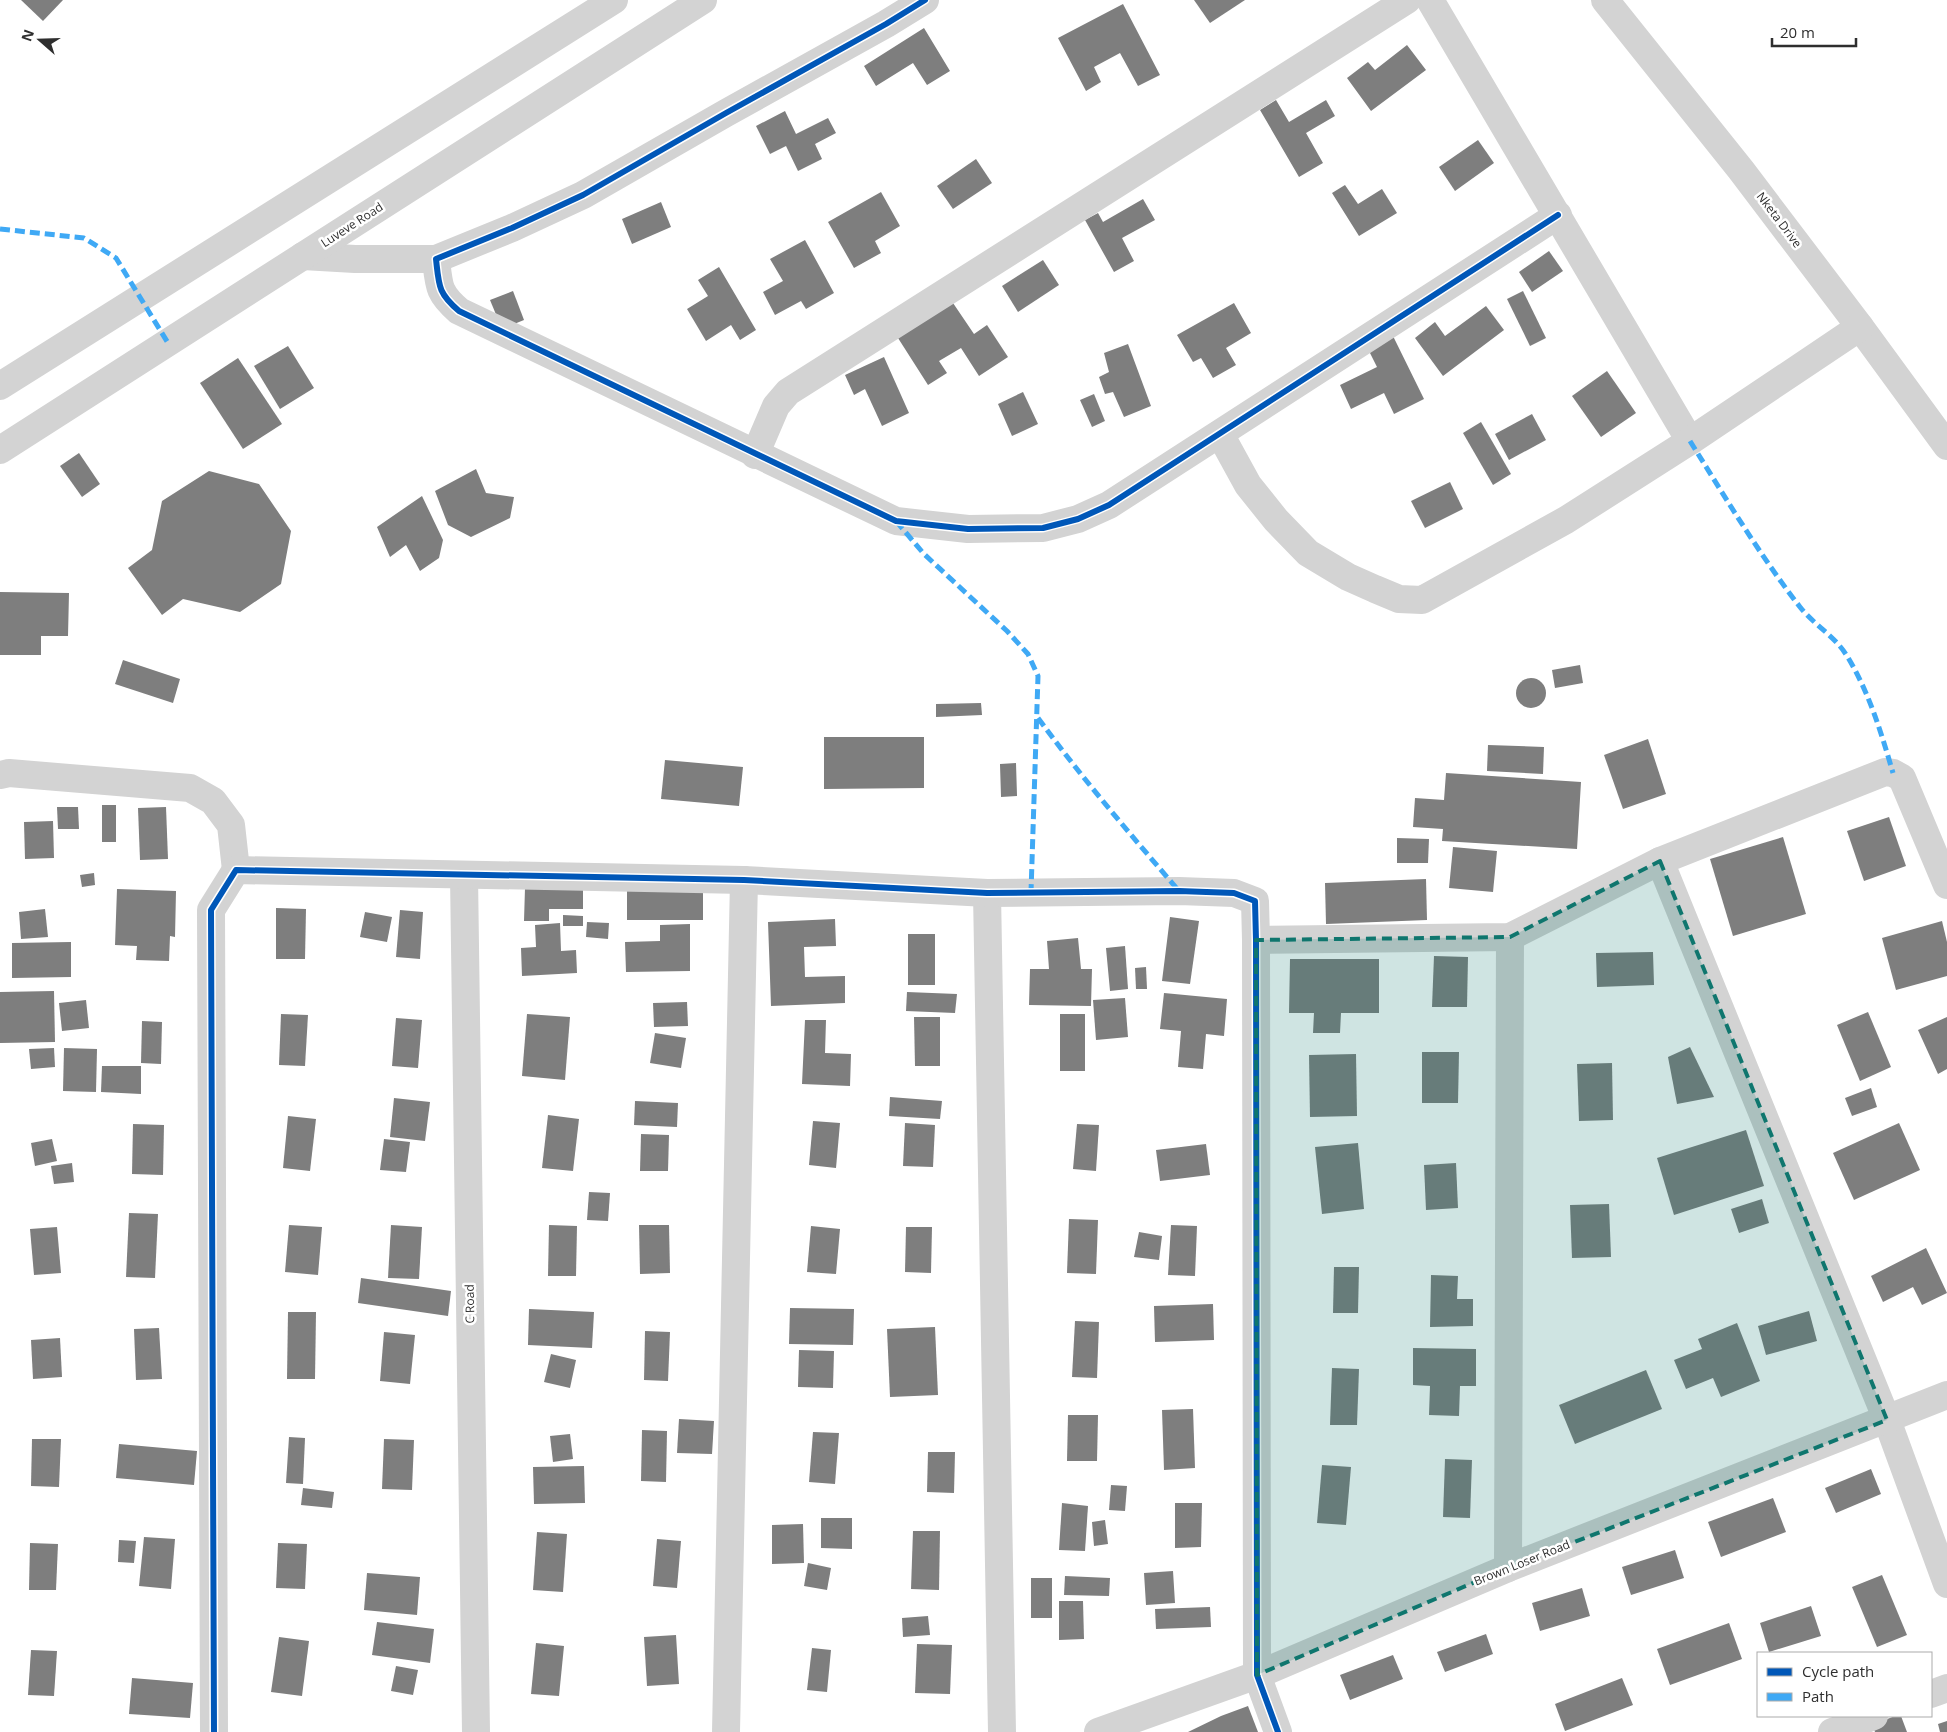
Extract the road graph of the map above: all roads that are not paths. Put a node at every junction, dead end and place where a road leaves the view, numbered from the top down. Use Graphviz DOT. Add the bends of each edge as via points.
graph roads {
  1 [pos="614,0"];
  2 [pos="703,0"];
  3 [pos="925,0"];
  4 [pos="1407,0"];
  5 [pos="1430,0"];
  6 [pos="1606,0"];
  7 [pos="1558,215"];
  8 [pos="303,256"];
  9 [pos="436,259"];
  10 [pos="1860,327"];
  11 [pos="0,386"];
  12 [pos="1220,434"];
  13 [pos="1690,441"];
  14 [pos="1947,446"];
  15 [pos="0,450"];
  16 [pos="754,455"];
  17 [pos="0,774"];
  18 [pos="1660,861"];
  19 [pos="236,870"];
  20 [pos="464,875"];
  21 [pos="744,880"];
  22 [pos="1947,885"];
  23 [pos="987,893"];
  24 [pos="1510,937"];
  25 [pos="1256,940"];
  26 [pos="1947,1395"];
  27 [pos="1887,1420"];
  28 [pos="1508,1568"];
  29 [pos="1947,1584"];
  30 [pos="1257,1675"];
  31 [pos="1947,1688"];
  32 [pos="1932,1694"];
  33 [pos="1871,1717"];
  34 [pos="214,1732"];
  35 [pos="476,1732"];
  36 [pos="726,1732"];
  37 [pos="1002,1732"];
  38 [pos="1098,1732"];
  39 [pos="1278,1732"];
  40 [pos="1832,1732"];
  1 -- 11 [label="street"];
  2 -- 8 [label="street, Luveve Road"];
  3 -- 9 [label="street" via="583,195"];
  4 -- 16 [label="street" via="788,392 776,406"];
  5 -- 7 [label="street"];
  6 -- 10 [label="street, Nketa Drive"];
  7 -- 12 [label="street"];
  7 -- 13 [label="street"];
  8 -- 9 [label="street"];
  8 -- 15 [label="street, Luveve Road"];
  9 -- 16 [label="street" via="439,287 446,300 459,310"];
  10 -- 13 [label="street"];
  10 -- 14 [label="street, Nketa Drive"];
  12 -- 13 [label="street" via="1248,485 1308,553 1375,590 1399,599 1422,600 1566,520"];
  12 -- 16 [label="street" via="1109,506 1044,528 968,529 896,521"];
  17 -- 19 [label="street" via="9,772 190,788 213,801 231,825"];
  18 -- 22 [label="street" via="1885,772 1902,778"];
  18 -- 24 [label="street"];
  18 -- 27 [label="street"];
  19 -- 20 [label="street"];
  19 -- 34 [label="street" via="211,910"];
  20 -- 21 [label="street"];
  20 -- 35 [label="street, C Road"];
  21 -- 23 [label="street"];
  21 -- 36 [label="street"];
  23 -- 25 [label="street" via="1234,893 1255,901"];
  23 -- 37 [label="street"];
  24 -- 25 [label="street"];
  24 -- 28 [label="street"];
  25 -- 30 [label="street"];
  26 -- 27 [label="street, Brown Loser Road"];
  27 -- 28 [label="street, Brown Loser Road"];
  27 -- 29 [label="street"];
  28 -- 30 [label="street, Brown Loser Road"];
  30 -- 38 [label="street, Brown Loser Road"];
  30 -- 39 [label="street"];
  31 -- 32 [label="street"];
  33 -- 40 [label="street"];
}
